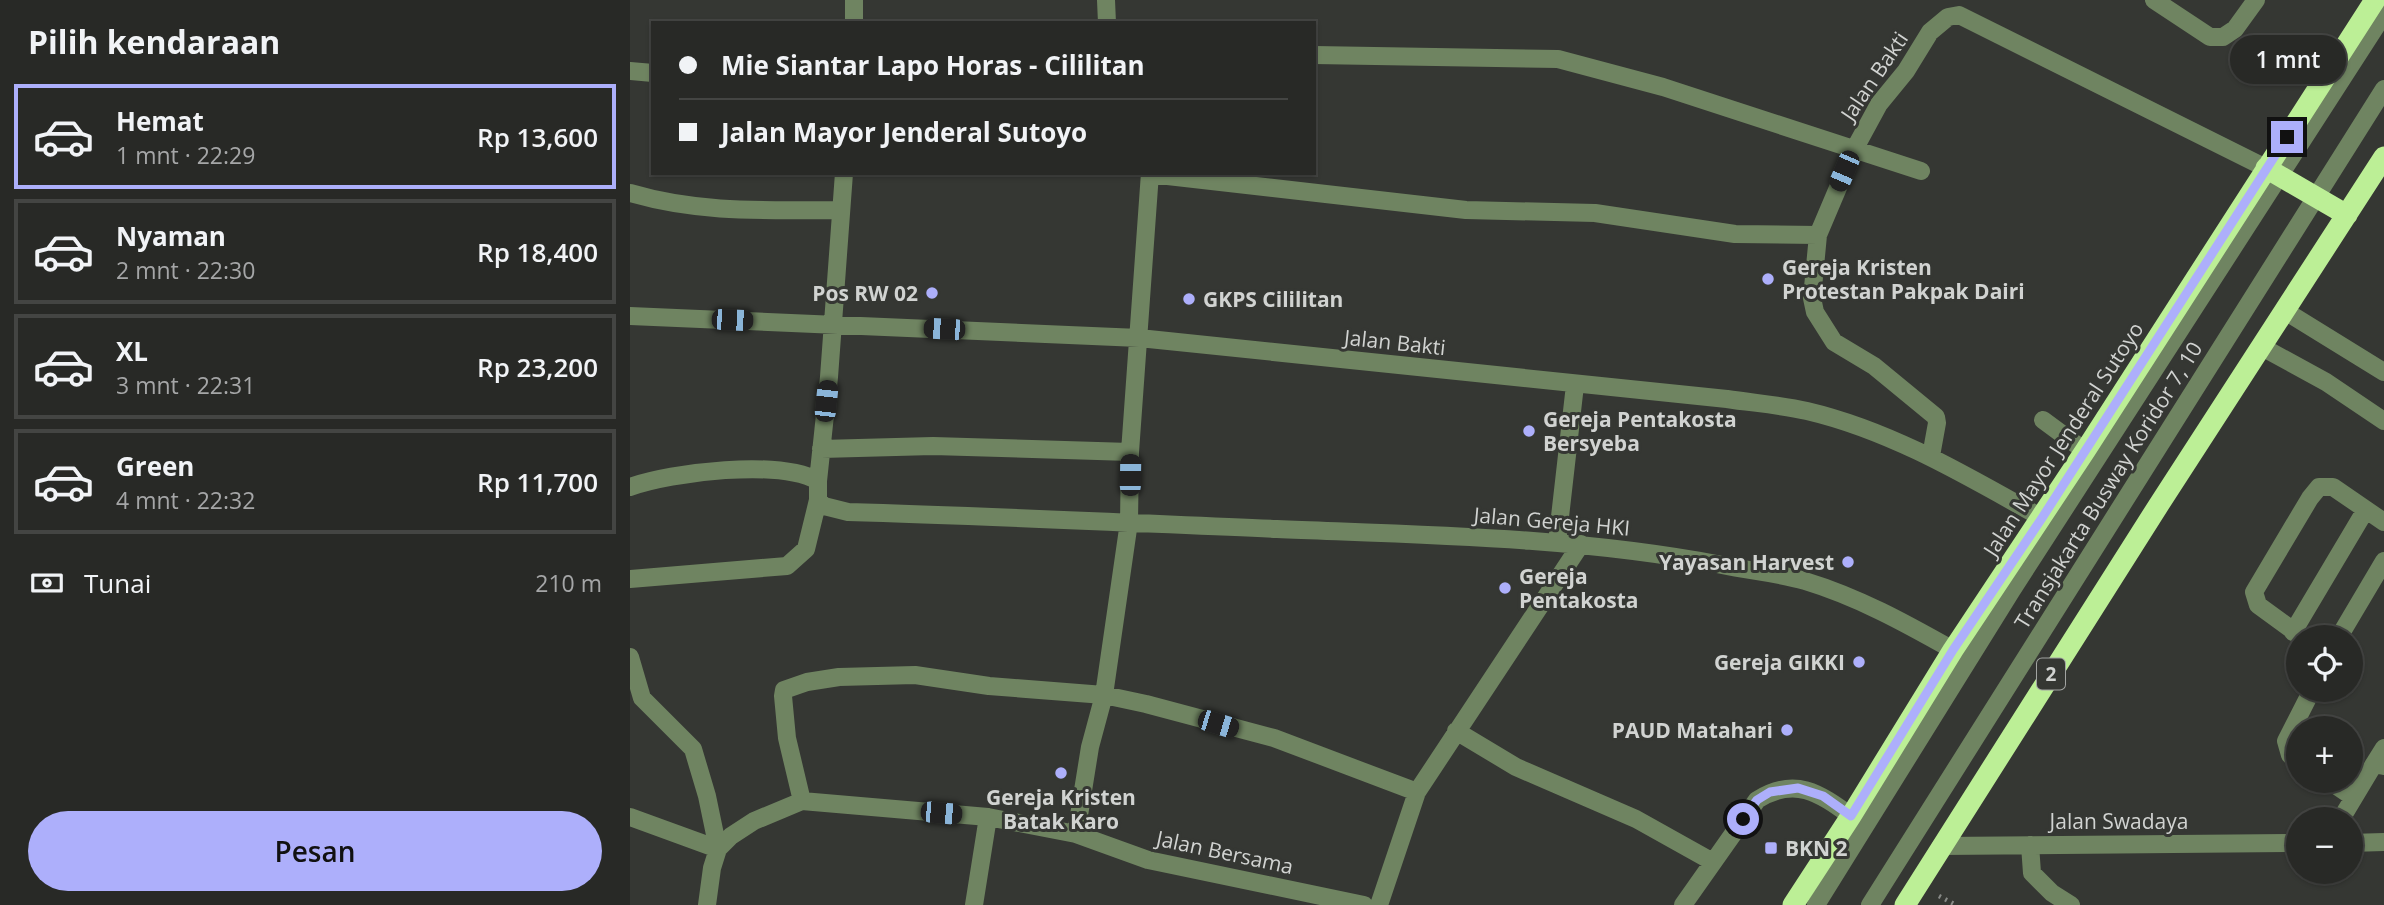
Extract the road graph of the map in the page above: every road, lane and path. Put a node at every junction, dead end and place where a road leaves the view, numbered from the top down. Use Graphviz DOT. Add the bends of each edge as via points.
graph roads {
  1 [pos="854,0"];
  2 [pos="1106,0"];
  3 [pos="2154,0"];
  4 [pos="2256,0"];
  5 [pos="2375,0"];
  6 [pos="1959,8"];
  7 [pos="2384,13"];
  8 [pos="854,21"];
  9 [pos="1107,21"];
  10 [pos="1316,55"];
  11 [pos="630,71"];
  12 [pos="651,73"];
  13 [pos="2384,89"];
  14 [pos="1854,150"];
  15 [pos="2384,158"];
  16 [pos="1921,171"];
  17 [pos="2274,172"];
  18 [pos="844,175"];
  19 [pos="1150,175"];
  20 [pos="1159,175"];
  21 [pos="630,193"];
  22 [pos="2317,197"];
  23 [pos="841,209"];
  24 [pos="2347,215"];
  25 [pos="1818,235"];
  26 [pos="2285,311"];
  27 [pos="630,316"];
  28 [pos="833,324"];
  29 [pos="1139,338"];
  30 [pos="2262,347"];
  31 [pos="2384,372"];
  32 [pos="1576,385"];
  33 [pos="2043,420"];
  34 [pos="2384,421"];
  35 [pos="821,449"];
  36 [pos="1130,452"];
  37 [pos="2085,452"];
  38 [pos="1931,456"];
  39 [pos="818,481"];
  40 [pos="630,486"];
  41 [pos="818,500"];
  42 [pos="2365,511"];
  43 [pos="2042,518"];
  44 [pos="1129,522"];
  45 [pos="2384,522"];
  46 [pos="1557,542"];
  47 [pos="1581,544"];
  48 [pos="2384,561"];
  49 [pos="630,579"];
  50 [pos="2286,625"];
  51 [pos="2303,625"];
  52 [pos="2346,625"];
  53 [pos="1953,650"];
  54 [pos="630,657"];
  55 [pos="1104,695"];
  56 [pos="1456,731"];
  57 [pos="2384,748"];
  58 [pos="2379,765"];
  59 [pos="1417,792"];
  60 [pos="2347,793"];
  61 [pos="2353,797"];
  62 [pos="802,800"];
  63 [pos="2347,807"];
  64 [pos="1851,816"];
  65 [pos="630,817"];
  66 [pos="988,817"];
  67 [pos="1076,834"];
  68 [pos="2363,842"];
  69 [pos="2384,842"];
  70 [pos="2286,843"];
  71 [pos="2030,845"];
  72 [pos="1941,846"];
  73 [pos="718,849"];
  74 [pos="1713,862"];
  75 [pos="707,905"];
  76 [pos="974,905"];
  77 [pos="1364,905"];
  78 [pos="1379,905"];
  79 [pos="1683,905"];
  80 [pos="1793,905"];
  81 [pos="1816,905"];
  82 [pos="1870,905"];
  83 [pos="1905,905"];
  84 [pos="2071,905"];
  1 -- 8 [label="street"];
  2 -- 9 [label="street"];
  3 -- 4 [label="street" via="2210,37 2223,37 2235,29"];
  5 -- 17 [label="highway, Jalan Mayor Jenderal Sutoyo"];
  6 -- 14 [label="street, Jalan Bakti" via="1930,32 1879,104"];
  6 -- 17 [label="street, Jalan Bakti"];
  7 -- 17 [label="street, Transjakarta Busway Koridor 7, 10"];
  10 -- 14 [label="street" via="1558,60 1663,87"];
  11 -- 12 [label="street"];
  13 -- 22 [label="street, Transjakarta Busway Koridor 7, 10"];
  14 -- 16 [label="street"];
  14 -- 25 [label="street, Jalan Bakti"];
  15 -- 24 [label="highway, 2"];
  17 -- 22 [label="highway"];
  17 -- 37 [label="highway, Jalan Mayor Jenderal Sutoyo"];
  17 -- 81 [label="street, Transjakarta Busway Koridor 7, 10"];
  18 -- 23 [label="street"];
  19 -- 29 [label="street"];
  20 -- 25 [label="street" via="1466,210 1595,213 1735,234"];
  21 -- 23 [label="street" via="726,211"];
  22 -- 24 [label="highway"];
  22 -- 82 [label="street, Transjakarta Busway Koridor 7, 10"];
  23 -- 28 [label="street"];
  24 -- 26 [label="highway, 2"];
  25 -- 38 [label="street, Jalan Bakti" via="1812,298 1815,312 1834,342 1874,366 1936,417"];
  26 -- 30 [label="highway, 2"];
  26 -- 31 [label="street"];
  27 -- 28 [label="street, Jalan Bakti"];
  28 -- 29 [label="street, Jalan Bakti"];
  28 -- 35 [label="street"];
  29 -- 32 [label="street, Jalan Bakti"];
  29 -- 36 [label="street"];
  30 -- 34 [label="street"];
  30 -- 72 [label="highway, 2"];
  32 -- 38 [label="street, Jalan Bakti" via="1806,411"];
  32 -- 46 [label="street"];
  33 -- 37 [label="street"];
  35 -- 36 [label="street" via="933,446"];
  35 -- 39 [label="street"];
  36 -- 44 [label="street"];
  37 -- 43 [label="highway, Jalan Mayor Jenderal Sutoyo"];
  38 -- 43 [label="street, Jalan Bakti"];
  39 -- 40 [label="street" via="794,472 726,470 679,474"];
  39 -- 41 [label="street"];
  41 -- 44 [label="street, Jalan Gereja HKI" via="848,512"];
  41 -- 49 [label="street" via="806,549 787,566"];
  42 -- 45 [label="street"];
  42 -- 50 [label="street" via="2333,488 2319,487 2254,592 2258,605"];
  42 -- 51 [label="street"];
  43 -- 53 [label="highway, Jalan Mayor Jenderal Sutoyo"];
  44 -- 46 [label="street, Jalan Gereja HKI"];
  44 -- 55 [label="street"];
  46 -- 47 [label="street, Jalan Gereja HKI"];
  47 -- 53 [label="street, Jalan Gereja HKI" via="1803,580 1896,617"];
  47 -- 56 [label="street"];
  48 -- 52 [label="street"];
  53 -- 64 [label="highway, Jalan Mayor Jenderal Sutoyo"];
  54 -- 73 [label="street" via="642,698 693,749"];
  55 -- 59 [label="street" via="1274,738"];
  55 -- 62 [label="street" via="989,687 915,675 839,677 788,688 783,696 787,738"];
  55 -- 67 [label="street"];
  56 -- 59 [label="street"];
  56 -- 74 [label="street" via="1516,767 1636,819"];
  57 -- 58 [label="street"];
  58 -- 61 [label="street"];
  59 -- 78 [label="street"];
  60 -- 61 [label="street"];
  61 -- 63 [label="street"];
  62 -- 66 [label="street, Jalan Bersama"];
  62 -- 73 [label="street, Jalan Bersama" via="754,821"];
  64 -- 74 [label="street" via="1810,790 1770,792 1757,800"];
  64 -- 80 [label="highway, Jalan Mayor Jenderal Sutoyo"];
  65 -- 73 [label="street"];
  66 -- 67 [label="street, Jalan Bersama"];
  66 -- 76 [label="street"];
  67 -- 77 [label="street, Jalan Bersama" via="1147,860"];
  68 -- 69 [label="street"];
  70 -- 71 [label="street, Jalan Swadaya"];
  71 -- 72 [label="street, Jalan Swadaya"];
  71 -- 84 [label="street" via="2032,873"];
  72 -- 83 [label="highway, 2"];
  73 -- 75 [label="street"];
  74 -- 79 [label="street"];
}
